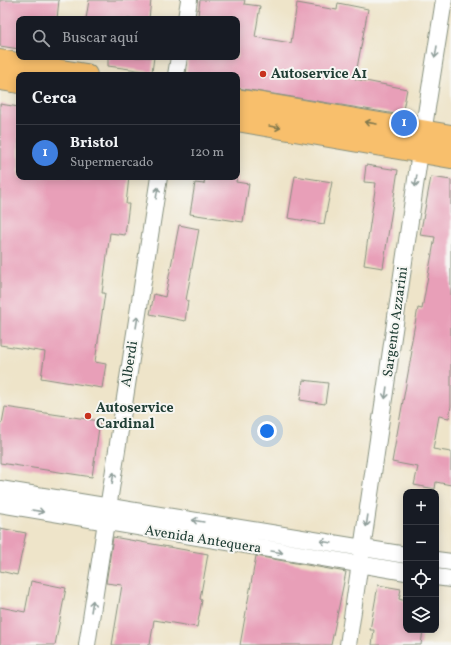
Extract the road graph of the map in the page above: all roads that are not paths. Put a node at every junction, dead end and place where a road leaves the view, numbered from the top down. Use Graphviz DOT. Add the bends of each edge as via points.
graph roads {
  1 [pos="189,0"];
  2 [pos="444,0"];
  3 [pos="186,16"];
  4 [pos="178,60"];
  5 [pos="0,61"];
  6 [pos="68,72"];
  7 [pos="176,72"];
  8 [pos="0,79"];
  9 [pos="16,82"];
  10 [pos="240,101"];
  11 [pos="240,120"];
  12 [pos="451,136"];
  13 [pos="422,142"];
  14 [pos="451,157"];
  15 [pos="159,180"];
  16 [pos="0,489"];
  17 [pos="0,504"];
  18 [pos="108,507"];
  19 [pos="105,523"];
  20 [pos="363,548"];
  21 [pos="403,555"];
  22 [pos="439,560"];
  23 [pos="451,562"];
  24 [pos="360,566"];
  25 [pos="403,572"];
  26 [pos="439,577"];
  27 [pos="451,579"];
  28 [pos="86,645"];
  29 [pos="348,645"];
  1 -- 3 [label="street"];
  2 -- 13 [label="street, Sargento Azzarini, one-way"];
  4 -- 7 [label="street"];
  5 -- 6 [label="main road"];
  8 -- 9 [label="main road"];
  13 -- 10 [label="main road, one-way"];
  11 -- 13 [label="main road, one-way"];
  12 -- 13 [label="main road"];
  13 -- 14 [label="main road"];
  13 -- 20 [label="street, Sargento Azzarini, one-way"];
  18 -- 15 [label="street, Alberdi, one-way"];
  16 -- 18 [label="street, Avenida Antequera"];
  17 -- 19 [label="street, Avenida Antequera, one-way"];
  18 -- 19 [label="street, Alberdi"];
  20 -- 18 [label="street, Avenida Antequera, one-way"];
  19 -- 24 [label="street, Avenida Antequera, one-way"];
  28 -- 19 [label="street, Alberdi, one-way"];
  20 -- 21 [label="street, Avenida Antequera"];
  20 -- 24 [label="street, Sargento Azzarini"];
  22 -- 23 [label="street"];
  24 -- 25 [label="street, Avenida Antequera"];
  24 -- 29 [label="street, Sargento Azzarini"];
  26 -- 27 [label="street"];
}
